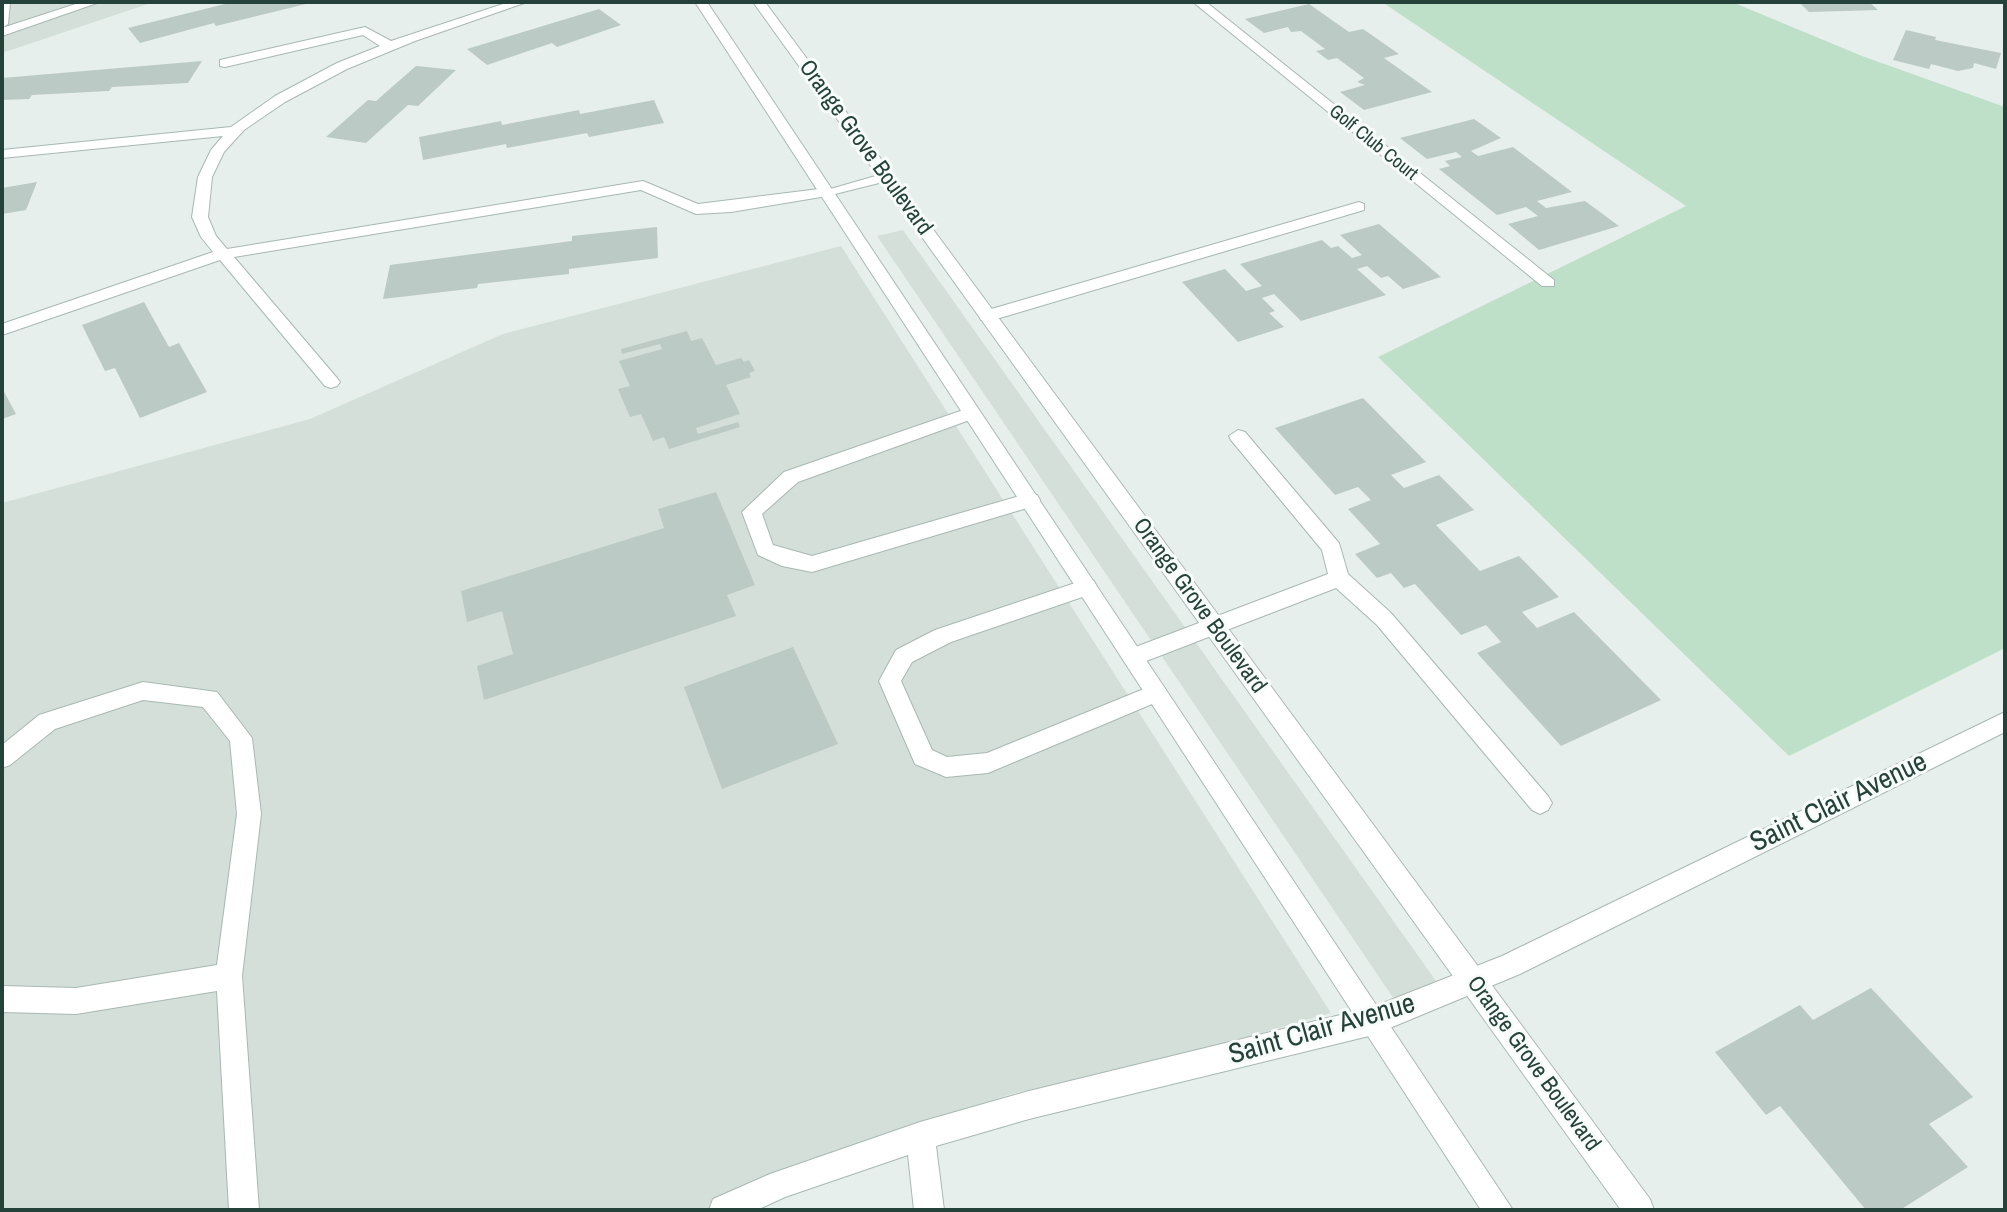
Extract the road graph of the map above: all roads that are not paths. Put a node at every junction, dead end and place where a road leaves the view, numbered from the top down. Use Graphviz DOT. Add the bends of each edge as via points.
graph roads {
  1 [pos="4,2"];
  2 [pos="91,2"];
  3 [pos="521,2"];
  4 [pos="701,2"];
  5 [pos="759,2"];
  6 [pos="1199,2"];
  7 [pos="2,24"];
  8 [pos="2,32"];
  9 [pos="389,46"];
  10 [pos="225,63"];
  11 [pos="235,131"];
  12 [pos="2,153"];
  13 [pos="886,177"];
  14 [pos="827,192"];
  15 [pos="1359,207"];
  16 [pos="223,254"];
  17 [pos="1548,283"];
  18 [pos="987,316"];
  19 [pos="2,330"];
  20 [pos="331,382"];
  21 [pos="972,413"];
  22 [pos="1238,436"];
  23 [pos="1030,500"];
  24 [pos="1339,578"];
  25 [pos="1087,587"];
  26 [pos="1213,626"];
  27 [pos="1133,657"];
  28 [pos="1156,693"];
  29 [pos="2005,720"];
  30 [pos="2,758"];
  31 [pos="1540,803"];
  32 [pos="229,976"];
  33 [pos="1473,982"];
  34 [pos="2,999"];
  35 [pos="1373,1021"];
  36 [pos="919,1136"];
  37 [pos="244,1210"];
  38 [pos="724,1210"];
  39 [pos="929,1210"];
  40 [pos="1497,1210"];
  41 [pos="1639,1210"];
  1 -- 7 [label="street"];
  2 -- 8 [label="street"];
  3 -- 9 [label="street"];
  4 -- 14 [label="street"];
  5 -- 13 [label="street, Orange Grove Boulevard"];
  6 -- 17 [label="street, Golf Club Court"];
  9 -- 10 [label="street" via="365,31"];
  9 -- 11 [label="street" via="280,99"];
  11 -- 12 [label="street"];
  11 -- 16 [label="street" via="218,150 205,177 200,217"];
  13 -- 14 [label="street"];
  13 -- 18 [label="street, Orange Grove Boulevard"];
  14 -- 16 [label="street" via="696,209 643,185"];
  14 -- 21 [label="street"];
  15 -- 18 [label="street"];
  16 -- 19 [label="street"];
  16 -- 20 [label="street"];
  18 -- 26 [label="street, Orange Grove Boulevard"];
  21 -- 23 [label="street"];
  21 -- 23 [label="street" via="791,477 752,512 765,550 812,564"];
  22 -- 24 [label="street" via="1332,548"];
  23 -- 25 [label="street"];
  24 -- 26 [label="street"];
  24 -- 31 [label="street" via="1384,619"];
  25 -- 27 [label="street"];
  25 -- 28 [label="street" via="943,636 904,656 890,681 923,757 946,767 988,762"];
  26 -- 27 [label="street"];
  26 -- 33 [label="street, Orange Grove Boulevard"];
  27 -- 28 [label="street"];
  28 -- 35 [label="street"];
  29 -- 33 [label="street, Saint Clair Avenue"];
  30 -- 32 [label="street" via="47,722 144,691 209,699 241,738 249,814"];
  32 -- 34 [label="street" via="76,1001"];
  32 -- 37 [label="street"];
  33 -- 35 [label="street, Saint Clair Avenue"];
  33 -- 41 [label="street, Orange Grove Boulevard"];
  35 -- 36 [label="street, Saint Clair Avenue"];
  35 -- 40 [label="street"];
  36 -- 38 [label="street, Saint Clair Avenue" via="780,1184"];
  36 -- 39 [label="street"];
}
